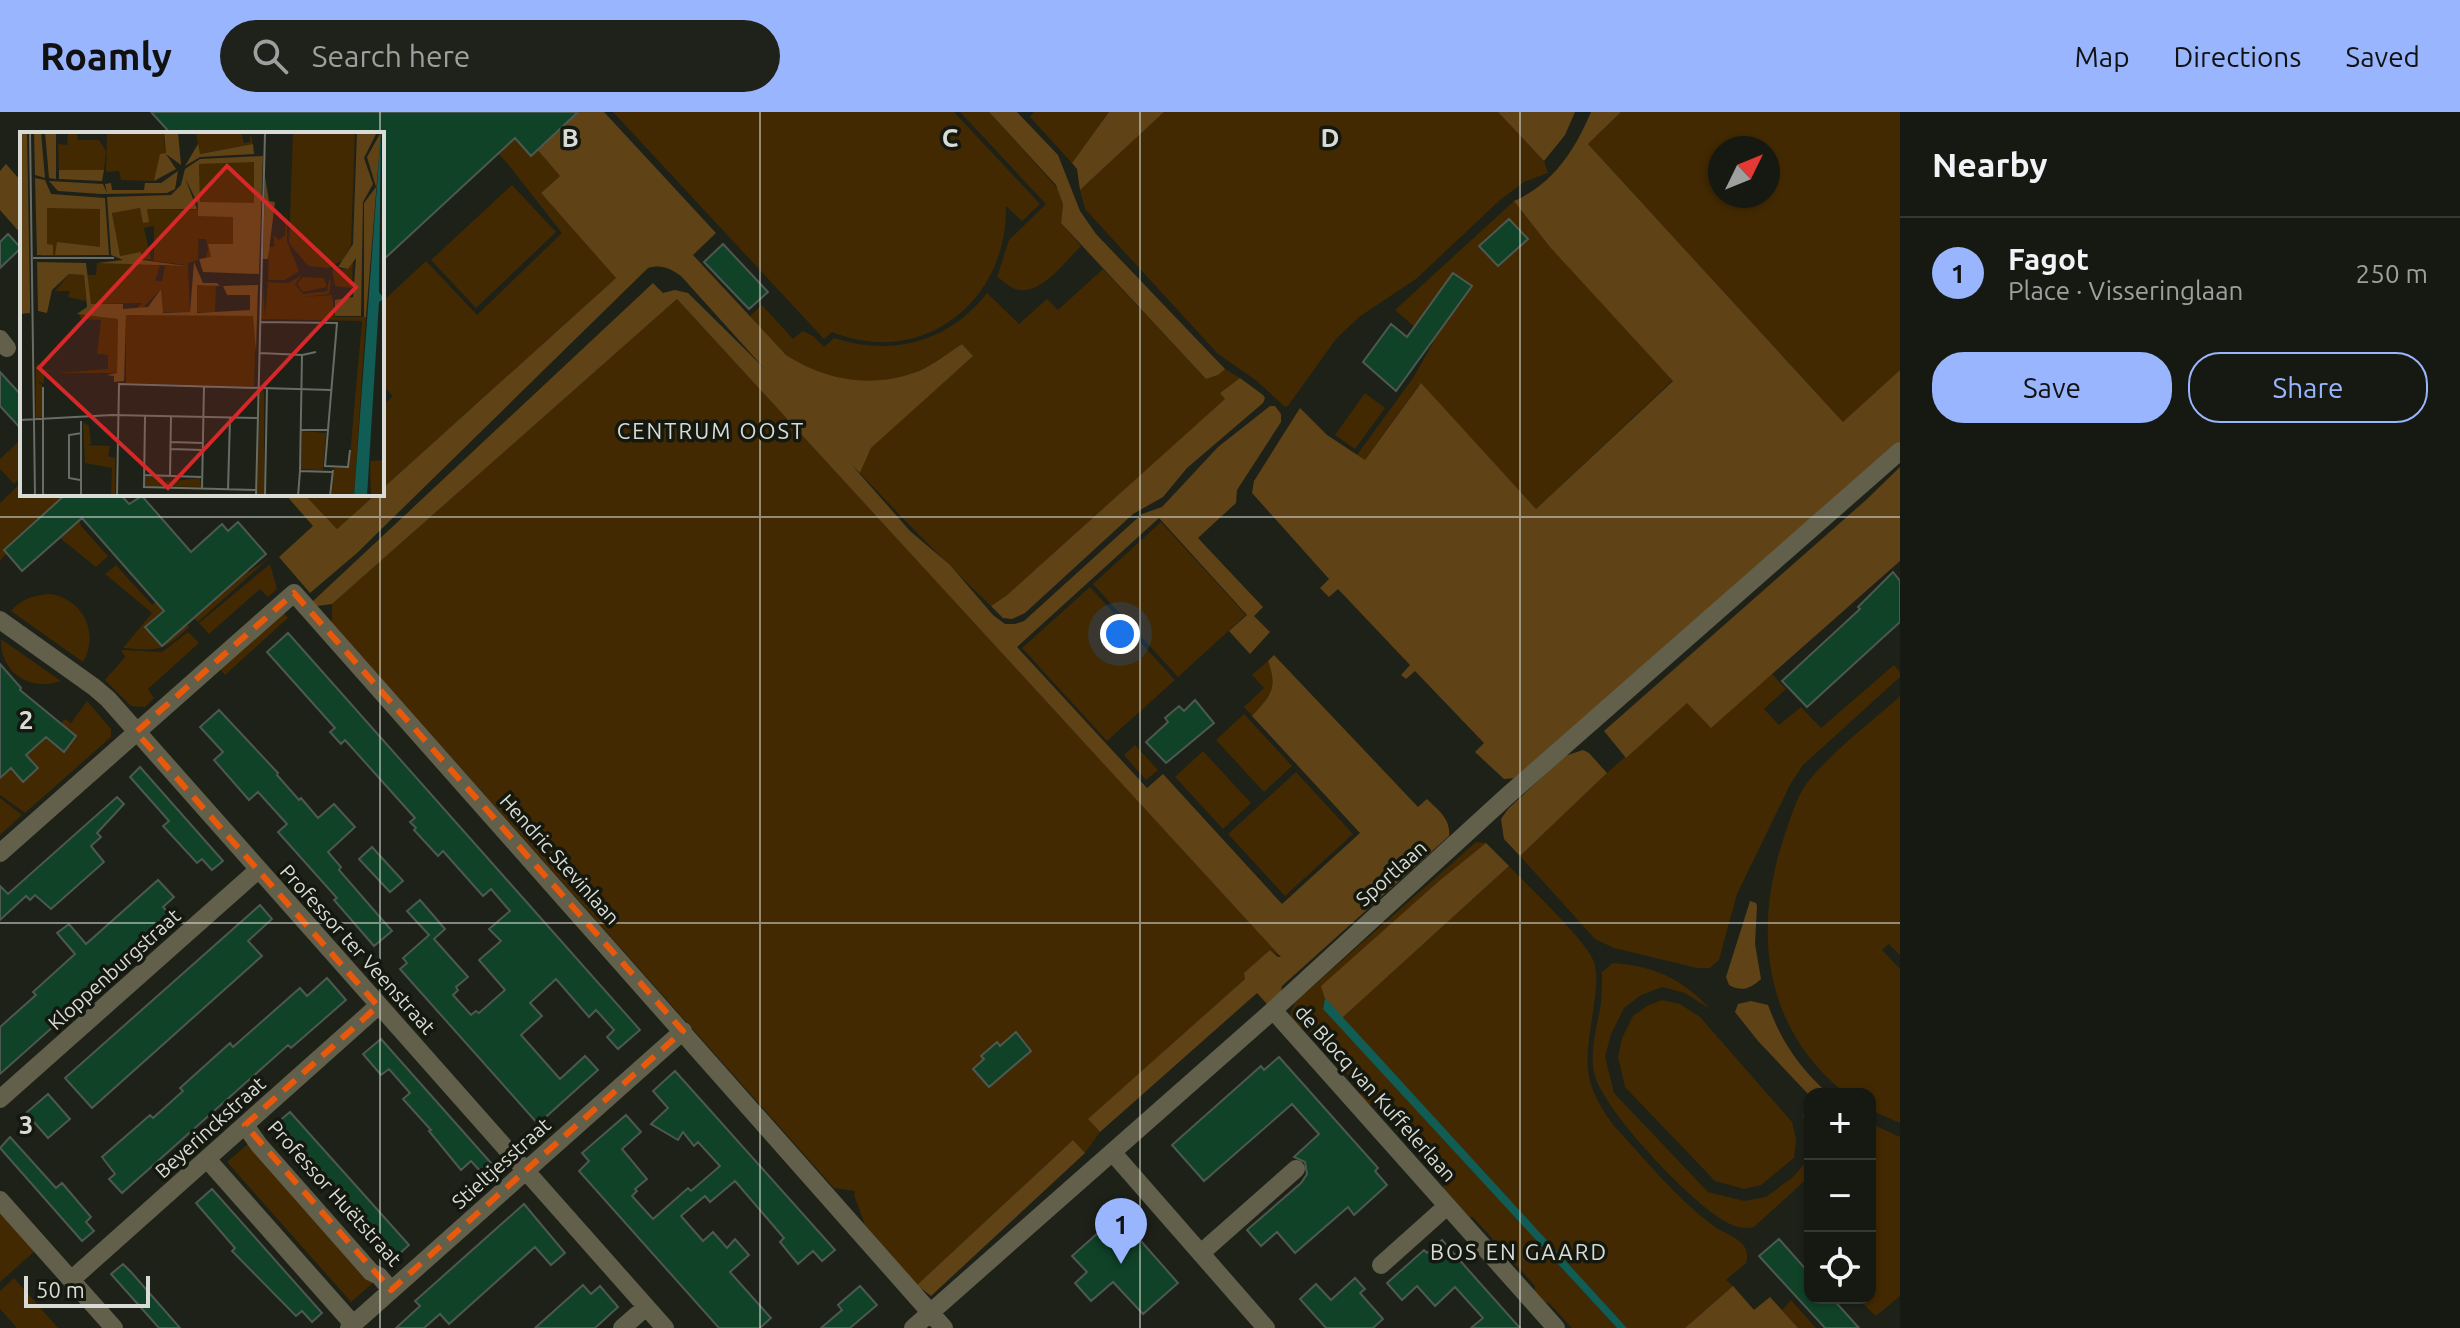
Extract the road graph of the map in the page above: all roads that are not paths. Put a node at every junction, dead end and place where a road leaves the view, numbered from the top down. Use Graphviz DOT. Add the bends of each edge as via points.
graph roads {
  1 [pos="1900,451"];
  2 [pos="0,620"];
  3 [pos="136,732"];
  4 [pos="0,853"];
  5 [pos="258,870"];
  6 [pos="378,1006"];
  7 [pos="1273,1010"];
  8 [pos="683,1031"];
  9 [pos="0,1099"];
  10 [pos="245,1125"];
  11 [pos="1113,1153"];
  12 [pos="207,1159"];
  13 [pos="1296,1169"];
  14 [pos="525,1171"];
  15 [pos="0,1200"];
  16 [pos="1447,1206"];
  17 [pos="1201,1253"];
  18 [pos="1381,1265"];
  19 [pos="71,1280"];
  20 [pos="391,1290"];
  21 [pos="646,1307"];
  22 [pos="932,1312"];
  23 [pos="351,1326"];
  24 [pos="114,1328"];
  25 [pos="622,1328"];
  26 [pos="665,1328"];
  27 [pos="913,1328"];
  28 [pos="944,1328"];
  29 [pos="1266,1328"];
  30 [pos="1556,1328"];
  1 -- 7 [label="street, Sportlaan"];
  2 -- 3 [label="street, Professor ter Veenstraat" via="94,687"];
  3 -- 4 [label="street"];
  3 -- 5 [label="street, Professor ter Veenstraat"];
  3 -- 8 [label="street, Hendric Stevinlaan" via="294,593"];
  5 -- 6 [label="street, Professor ter Veenstraat"];
  5 -- 9 [label="street, Kloppenburgstraat"];
  6 -- 10 [label="street, Beyerinckstraat"];
  6 -- 14 [label="street, Professor ter Veenstraat"];
  7 -- 11 [label="street, Sportlaan"];
  7 -- 16 [label="street, de Blocq van Kuffelerlaan"];
  8 -- 14 [label="street, Stieltjesstraat"];
  8 -- 22 [label="street, Hendric Stevinlaan"];
  10 -- 12 [label="street, Beyerinckstraat"];
  10 -- 20 [label="street, Professor Huëtstraat"];
  11 -- 17 [label="street"];
  11 -- 22 [label="street, Sportlaan"];
  12 -- 19 [label="street, Beyerinckstraat"];
  12 -- 23 [label="street"];
  13 -- 17 [label="street"];
  14 -- 20 [label="street, Stieltjesstraat"];
  14 -- 21 [label="street, Professor ter Veenstraat"];
  15 -- 19 [label="street"];
  16 -- 18 [label="street, de Blocq van Kuffelerlaan"];
  16 -- 30 [label="street, de Blocq van Kuffelerlaan"];
  17 -- 29 [label="street"];
  19 -- 24 [label="street"];
  20 -- 23 [label="street, Stieltjesstraat"];
  21 -- 25 [label="street"];
  21 -- 26 [label="street, Professor ter Veenstraat"];
  22 -- 27 [label="street, Sportlaan"];
  22 -- 28 [label="street, Hendric Stevinlaan"];
}
